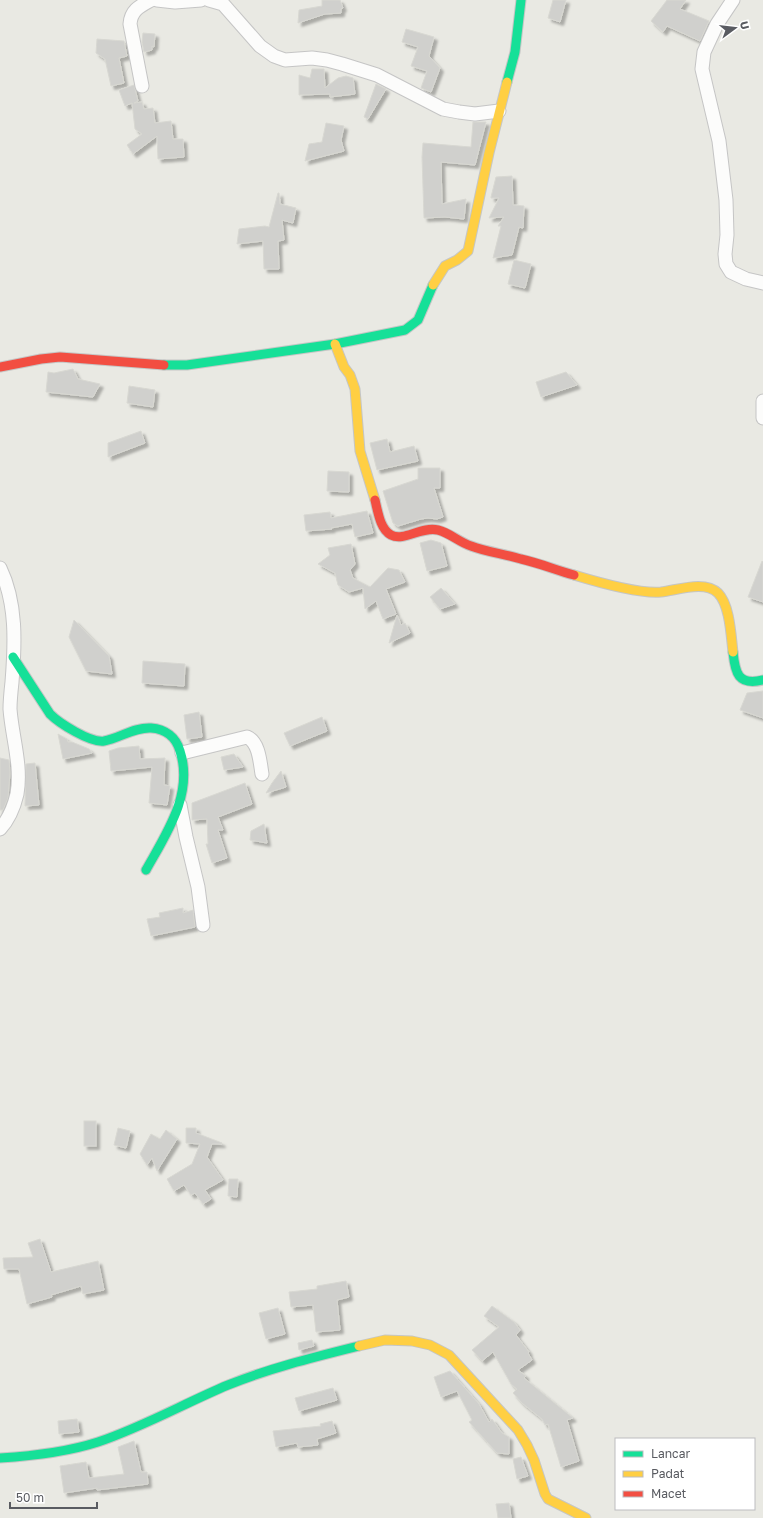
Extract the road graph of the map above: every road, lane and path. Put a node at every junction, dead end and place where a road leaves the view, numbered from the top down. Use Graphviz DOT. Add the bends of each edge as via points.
graph roads {
  1 [pos="151,0"];
  2 [pos="157,0"];
  3 [pos="201,0"];
  4 [pos="209,0"];
  5 [pos="521,0"];
  6 [pos="733,0"];
  7 [pos="142,86"];
  8 [pos="499,111"];
  9 [pos="763,283"];
  10 [pos="335,344"];
  11 [pos="0,367"];
  12 [pos="763,401"];
  13 [pos="763,418"];
  14 [pos="0,568"];
  15 [pos="13,657"];
  16 [pos="763,680"];
  17 [pos="5,709"];
  18 [pos="182,753"];
  19 [pos="262,774"];
  20 [pos="180,805"];
  21 [pos="2,823"];
  22 [pos="146,870"];
  23 [pos="203,925"];
  24 [pos="0,1458"];
  25 [pos="586,1518"];
  1 -- 7 [label="street" via="138,7 130,17"];
  2 -- 3 [label="street"];
  4 -- 8 [label="street" via="223,4 260,46 274,56 285,60 312,58 342,64 377,75 443,109 475,114"];
  5 -- 8 [label="street" via="515,52"];
  6 -- 9 [label="street" via="717,24 704,52 702,69 719,141 726,200 726,264 731,272"];
  8 -- 10 [label="street" via="468,251 440,272 418,320 413,325 404,330"];
  10 -- 11 [label="street" via="179,365 152,366 60,357"];
  10 -- 16 [label="street" via="355,390 360,451 383,528 391,536 399,538 432,528 469,546 647,592 702,587 711,589 718,593 723,601 735,670 742,680 751,683"];
  12 -- 13 [label="street"];
  14 -- 15 [label="street" via="13,614"];
  15 -- 17 [label="street"];
  15 -- 18 [label="street" via="50,714 65,726 102,741 146,728 158,729 170,734"];
  17 -- 21 [label="street" via="17,759 18,778 13,809"];
  18 -- 19 [label="street" via="247,737 255,744"];
  18 -- 20 [label="street" via="185,776"];
  20 -- 22 [label="street" via="175,819"];
  20 -- 23 [label="street" via="198,887"];
  24 -- 25 [label="street" via="58,1451 109,1439 246,1378 377,1341 406,1340 434,1346 458,1363 517,1430 535,1460 548,1499"];
}
